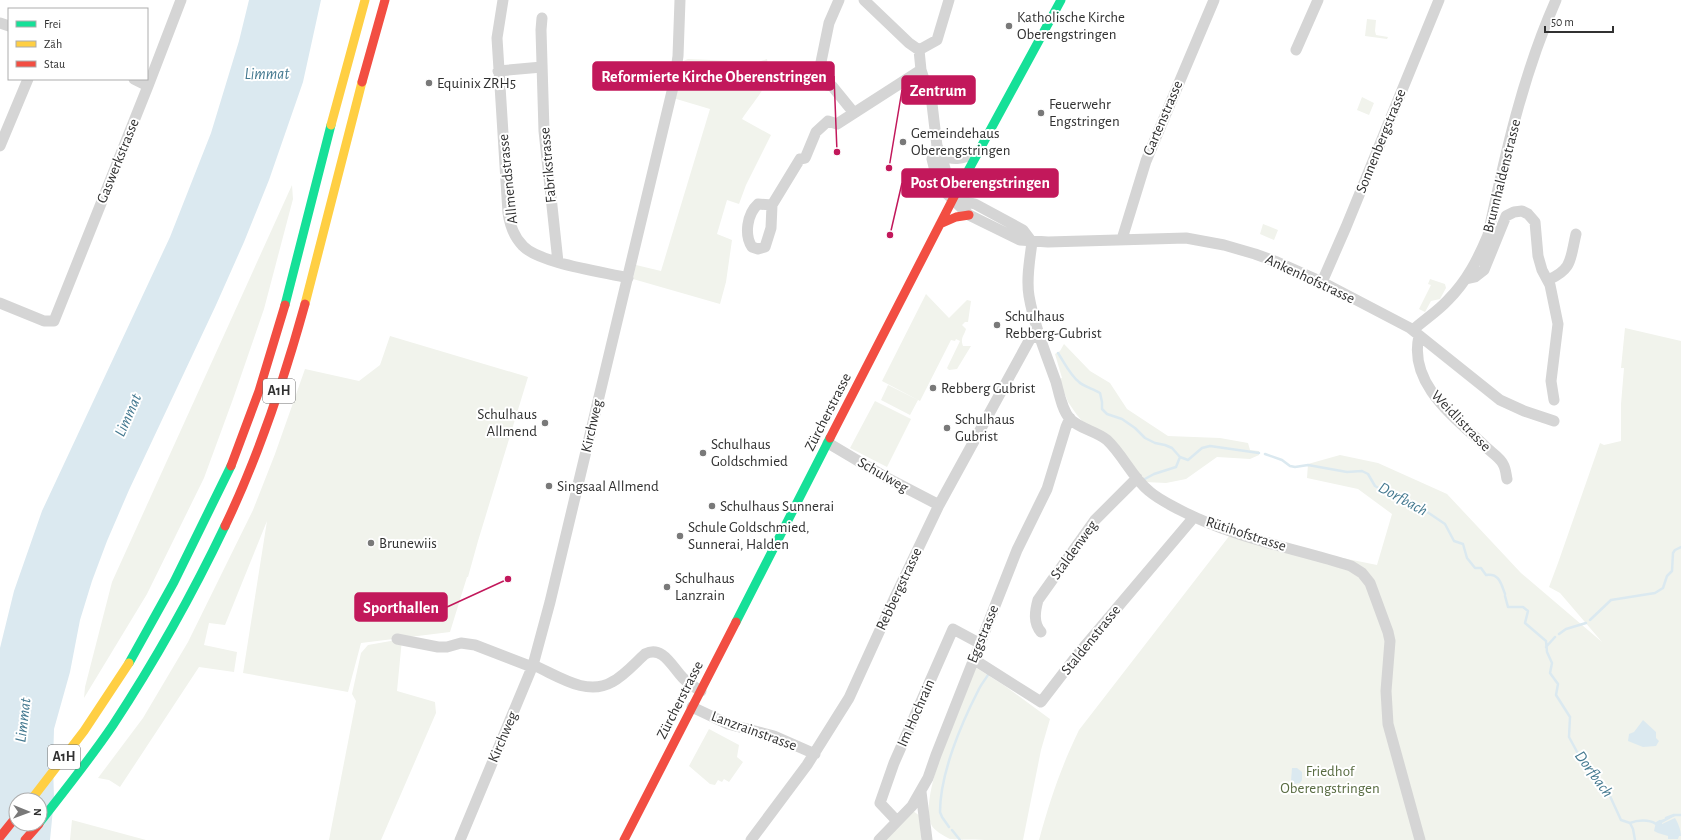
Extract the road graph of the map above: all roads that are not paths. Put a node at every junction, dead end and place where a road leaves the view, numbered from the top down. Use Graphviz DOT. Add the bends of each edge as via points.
graph roads {
  1 [pos="181,0"];
  2 [pos="365,0"];
  3 [pos="385,0"];
  4 [pos="503,0"];
  5 [pos="680,0"];
  6 [pos="840,0"];
  7 [pos="864,0"];
  8 [pos="949,0"];
  9 [pos="1061,0"];
  10 [pos="1214,0"];
  11 [pos="1318,0"];
  12 [pos="1439,0"];
  13 [pos="1556,0"];
  14 [pos="353,7"];
  15 [pos="542,18"];
  16 [pos="919,50"];
  17 [pos="1296,50"];
  18 [pos="821,62"];
  19 [pos="542,68"];
  20 [pos="921,70"];
  21 [pos="498,71"];
  22 [pos="28,80"];
  23 [pos="136,80"];
  24 [pos="826,85"];
  25 [pos="148,86"];
  26 [pos="854,113"];
  27 [pos="0,146"];
  28 [pos="939,150"];
  29 [pos="977,153"];
  30 [pos="954,199"];
  31 [pos="772,205"];
  32 [pos="309,214"];
  33 [pos="968,215"];
  34 [pos="940,224"];
  35 [pos="1576,234"];
  36 [pos="1122,239"];
  37 [pos="1032,242"];
  38 [pos="558,262"];
  39 [pos="628,278"];
  40 [pos="1466,279"];
  41 [pos="1548,280"];
  42 [pos="1322,282"];
  43 [pos="0,303"];
  44 [pos="1416,333"];
  45 [pos="1039,334"];
  46 [pos="1554,400"];
  47 [pos="1070,418"];
  48 [pos="1554,421"];
  49 [pos="828,443"];
  50 [pos="1137,478"];
  51 [pos="1507,479"];
  52 [pos="939,506"];
  53 [pos="1194,517"];
  54 [pos="1040,632"];
  55 [pos="397,639"];
  56 [pos="979,642"];
  57 [pos="973,659"];
  58 [pos="532,666"];
  59 [pos="700,691"];
  60 [pos="692,707"];
  61 [pos="815,754"];
  62 [pos="37,792"];
  63 [pos="921,792"];
  64 [pos="48,811"];
  65 [pos="897,821"];
  66 [pos="8,828"];
  67 [pos="32,832"];
  68 [pos="0,837"];
  69 [pos="26,840"];
  70 [pos="460,840"];
  71 [pos="624,840"];
  72 [pos="751,840"];
  73 [pos="879,840"];
  74 [pos="927,840"];
  75 [pos="1420,840"];
  1 -- 25 [label="street, Gaswerkstrasse"];
  2 -- 32 [label="main road, A1H"];
  3 -- 64 [label="main road, A1H" via="300,319 262,438 217,543 177,621 149,669 95,750"];
  4 -- 21 [label="street, Allmendstrasse" via="496,38"];
  5 -- 39 [label="street, Kirchweg" via="678,56 674,82"];
  6 -- 18 [label="street" via="828,23"];
  7 -- 16 [label="street"];
  8 -- 16 [label="street" via="937,40"];
  9 -- 29 [label="main road, Zürcherstrasse"];
  10 -- 36 [label="street, Gartenstrasse" via="1146,161"];
  11 -- 17 [label="street"];
  12 -- 42 [label="street, Sonnenbergstrasse"];
  13 -- 40 [label="street, Brunnhaldenstrasse" via="1525,81 1488,234"];
  14 -- 32 [label="main road"];
  15 -- 19 [label="street, Fabrikstrasse"];
  16 -- 20 [label="street"];
  19 -- 21 [label="street"];
  19 -- 38 [label="street, Fabrikstrasse" via="545,138"];
  20 -- 26 [label="street"];
  20 -- 28 [label="street" via="932,104"];
  21 -- 38 [label="street, Allmendstrasse" via="510,224 524,248 543,258"];
  22 -- 27 [label="street"];
  23 -- 25 [label="street"];
  24 -- 26 [label="street" via="832,86"];
  25 -- 43 [label="street, Gaswerkstrasse" via="54,321 44,321"];
  26 -- 31 [label="street" via="837,124 828,121 816,132 805,158 800,159"];
  28 -- 29 [label="street" via="947,158 955,159"];
  28 -- 30 [label="street"];
  29 -- 30 [label="main road, Zürcherstrasse"];
  30 -- 33 [label="street"];
  30 -- 34 [label="main road, Zürcherstrasse"];
  30 -- 37 [label="street" via="975,204 1023,230"];
  32 -- 62 [label="main road, A1H" via="277,333 234,458 164,602 96,713"];
  33 -- 34 [label="main road"];
  33 -- 37 [label="street" via="1020,240"];
  34 -- 49 [label="main road, Zürcherstrasse"];
  35 -- 41 [label="street" via="1567,268"];
  36 -- 37 [label="street, Ankenhofstrasse"];
  36 -- 42 [label="street, Ankenhofstrasse" via="1186,238 1224,245 1277,262"];
  37 -- 45 [label="street" via="1028,276 1029,296"];
  38 -- 39 [label="street, Allmendstrasse"];
  39 -- 58 [label="street, Kirchweg" via="555,584"];
  40 -- 41 [label="street" via="1475,277 1484,270 1506,216 1522,211 1535,222 1538,256"];
  40 -- 44 [label="street, Brunnhaldenstrasse"];
  41 -- 46 [label="street" via="1558,324 1551,382"];
  42 -- 44 [label="street, Ankenhofstrasse"];
  44 -- 48 [label="street, Ankenhofstrasse" via="1500,400"];
  44 -- 51 [label="street, Weidlistrasse" via="1419,359 1429,388 1438,402 1503,464"];
  45 -- 47 [label="street"];
  45 -- 52 [label="street, Rebbergstrasse" via="1034,335 1026,344"];
  47 -- 50 [label="street, Rütihofstrasse" via="1105,438"];
  47 -- 56 [label="street, Eggstrasse" via="1047,489 1017,550"];
  49 -- 52 [label="street, Schulweg"];
  49 -- 59 [label="main road, Zürcherstrasse"];
  50 -- 53 [label="street, Rütihofstrasse" via="1157,498"];
  50 -- 54 [label="street, Staldenweg" via="1095,520 1038,600 1035,620"];
  52 -- 61 [label="street, Rebbergstrasse" via="849,698"];
  53 -- 57 [label="street, Staldenstrasse" via="1078,654 1041,702"];
  53 -- 75 [label="street, Rütihofstrasse" via="1221,529 1351,566 1362,573 1370,583 1390,641 1386,691 1388,724"];
  55 -- 58 [label="street, Lanzrainstrasse" via="438,647 461,643 475,645"];
  56 -- 57 [label="street, Eggstrasse"];
  56 -- 65 [label="street, Im Hochrain" via="953,629 894,763 880,803"];
  57 -- 63 [label="street, Eggstrasse"];
  58 -- 59 [label="street, Lanzrainstrasse" via="579,685 594,688 612,682 650,651 658,652 664,655 689,684"];
  58 -- 70 [label="street, Kirchweg"];
  59 -- 60 [label="main road, Zürcherstrasse"];
  60 -- 61 [label="street, Lanzrainstrasse" via="728,724 774,736"];
  60 -- 71 [label="main road, Zürcherstrasse"];
  61 -- 72 [label="street, Rebbergstrasse"];
  63 -- 65 [label="street, Eggstrasse"];
  63 -- 74 [label="street"];
  65 -- 73 [label="street, Eggstrasse"];
  66 -- 68 [label="main road"];
  67 -- 69 [label="main road, A1H"];
}
